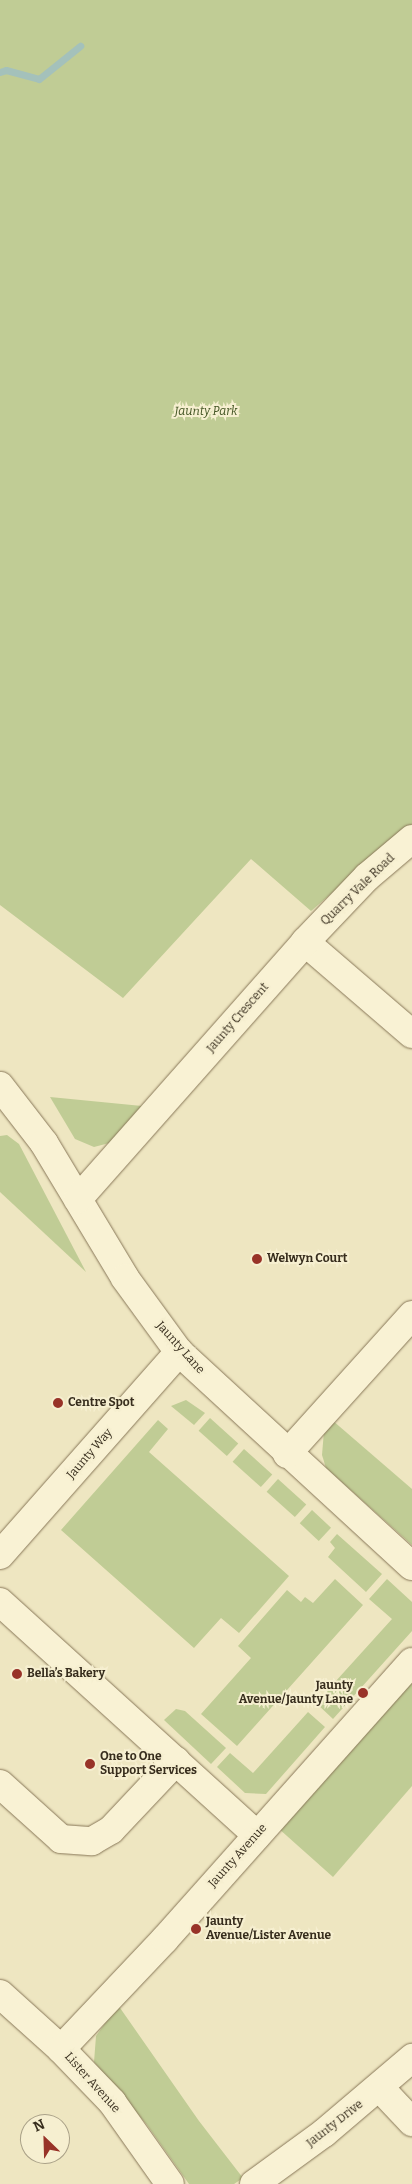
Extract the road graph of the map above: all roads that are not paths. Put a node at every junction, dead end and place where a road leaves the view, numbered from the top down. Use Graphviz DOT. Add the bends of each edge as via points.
graph roads {
  1 [pos="412,839"];
  2 [pos="305,942"];
  3 [pos="412,1034"];
  4 [pos="5,1100"];
  5 [pos="78,1199"];
  6 [pos="412,1315"];
  7 [pos="179,1352"];
  8 [pos="287,1454"];
  9 [pos="0,1555"];
  10 [pos="412,1566"];
  11 [pos="0,1602"];
  12 [pos="412,1662"];
  13 [pos="176,1761"];
  14 [pos="0,1784"];
  15 [pos="257,1835"];
  16 [pos="0,1994"];
  17 [pos="61,2049"];
  18 [pos="412,2058"];
  19 [pos="380,2088"];
  20 [pos="412,2122"];
  21 [pos="170,2184"];
  22 [pos="254,2184"];
  1 -- 2 [label="street, Quarry Vale Road" via="367,877"];
  2 -- 3 [label="street"];
  2 -- 5 [label="street, Jaunty Crescent"];
  4 -- 5 [label="street, Jaunty Lane" via="44,1143"];
  5 -- 7 [label="street, Jaunty Lane" via="140,1300"];
  6 -- 8 [label="street"];
  7 -- 8 [label="street, Jaunty Lane"];
  7 -- 9 [label="street, Jaunty Way"];
  8 -- 10 [label="street, Jaunty Lane"];
  11 -- 13 [label="street"];
  12 -- 15 [label="street, Jaunty Avenue"];
  13 -- 14 [label="street" via="111,1830 92,1841 61,1839"];
  13 -- 15 [label="street"];
  15 -- 17 [label="street, Jaunty Avenue"];
  16 -- 17 [label="street, Lister Avenue"];
  17 -- 21 [label="street, Lister Avenue" via="112,2102"];
  18 -- 19 [label="street, Jaunty Drive"];
  19 -- 20 [label="street"];
  19 -- 22 [label="street, Jaunty Drive"];
}
